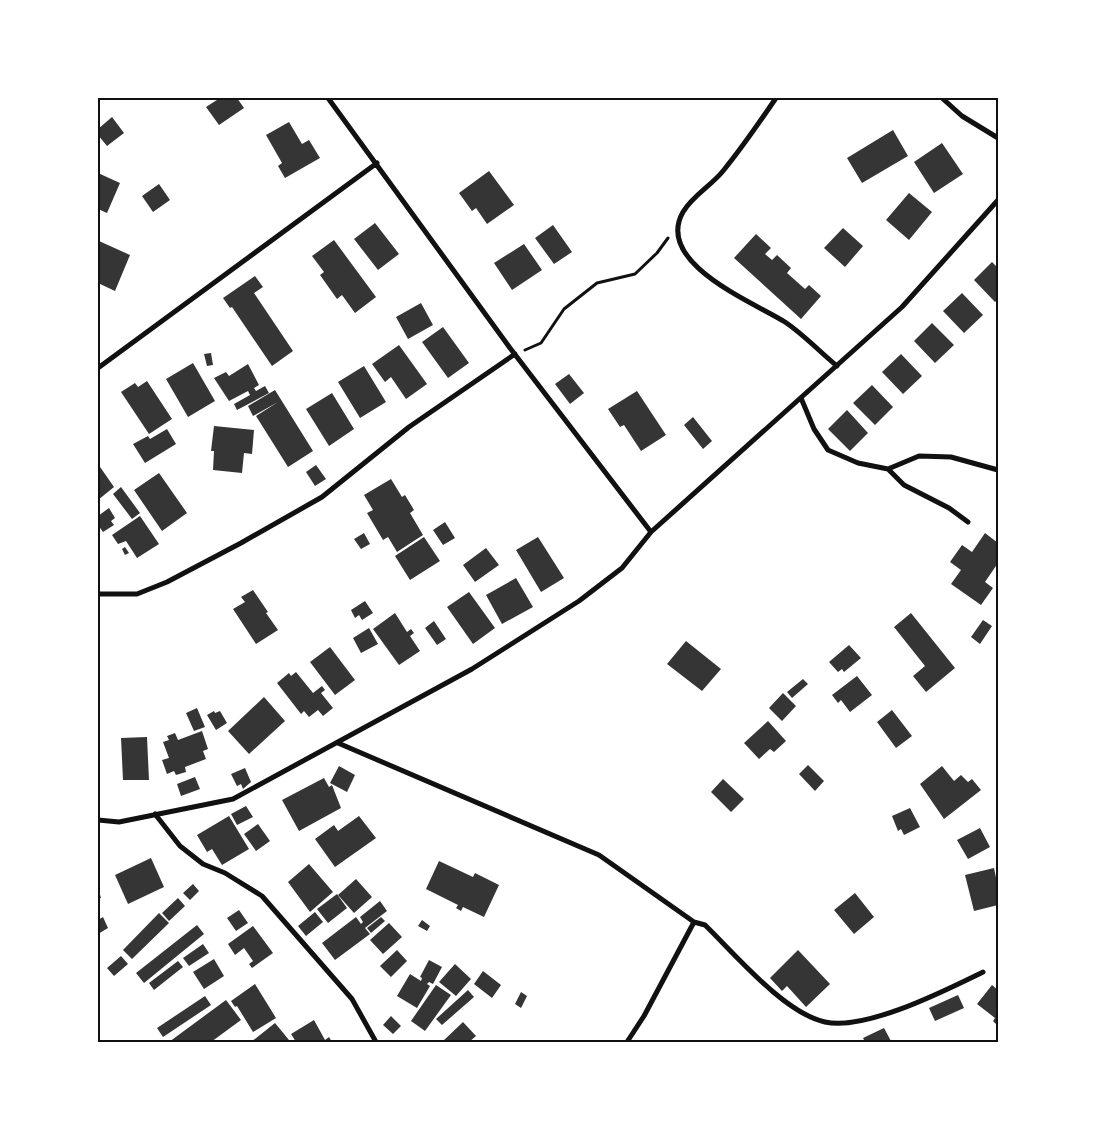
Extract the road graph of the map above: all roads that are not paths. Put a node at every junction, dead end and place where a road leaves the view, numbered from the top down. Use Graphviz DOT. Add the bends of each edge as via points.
graph roads {
  1 [pos="328,98"];
  2 [pos="776,98"];
  3 [pos="942,98"];
  4 [pos="998,138"];
  5 [pos="377,163"];
  6 [pos="998,200"];
  7 [pos="516,354"];
  8 [pos="837,366"];
  9 [pos="98,368"];
  10 [pos="801,398"];
  11 [pos="888,469"];
  12 [pos="998,470"];
  13 [pos="968,522"];
  14 [pos="651,532"];
  15 [pos="98,594"];
  16 [pos="338,743"];
  17 [pos="155,814"];
  18 [pos="98,820"];
  19 [pos="694,922"];
  20 [pos="983,972"];
  21 [pos="376,1042"];
  22 [pos="627,1042"];
  1 -- 5 [label="street"];
  2 -- 8 [label="street" via="722,173 684,210 677,225 680,243 698,269 743,300 785,323"];
  3 -- 4 [label="street" via="962,116"];
  5 -- 7 [label="street"];
  5 -- 9 [label="street"];
  6 -- 8 [label="street" via="902,307"];
  7 -- 14 [label="street"];
  7 -- 15 [label="street" via="409,426 322,497 167,582 137,594"];
  8 -- 10 [label="street"];
  10 -- 11 [label="street" via="814,429 828,450 858,463"];
  10 -- 14 [label="street"];
  11 -- 12 [label="street" via="919,456 952,457"];
  11 -- 13 [label="street" via="904,485 949,508"];
  14 -- 16 [label="street" via="622,568 579,601 472,669"];
  16 -- 17 [label="street" via="233,799"];
  16 -- 19 [label="street" via="600,855"];
  17 -- 18 [label="street" via="120,822"];
  17 -- 21 [label="street" via="180,846 202,864 225,873 262,896 352,999"];
  19 -- 20 [label="street" via="705,925 783,999 825,1023 861,1022"];
  19 -- 22 [label="street"];
}
